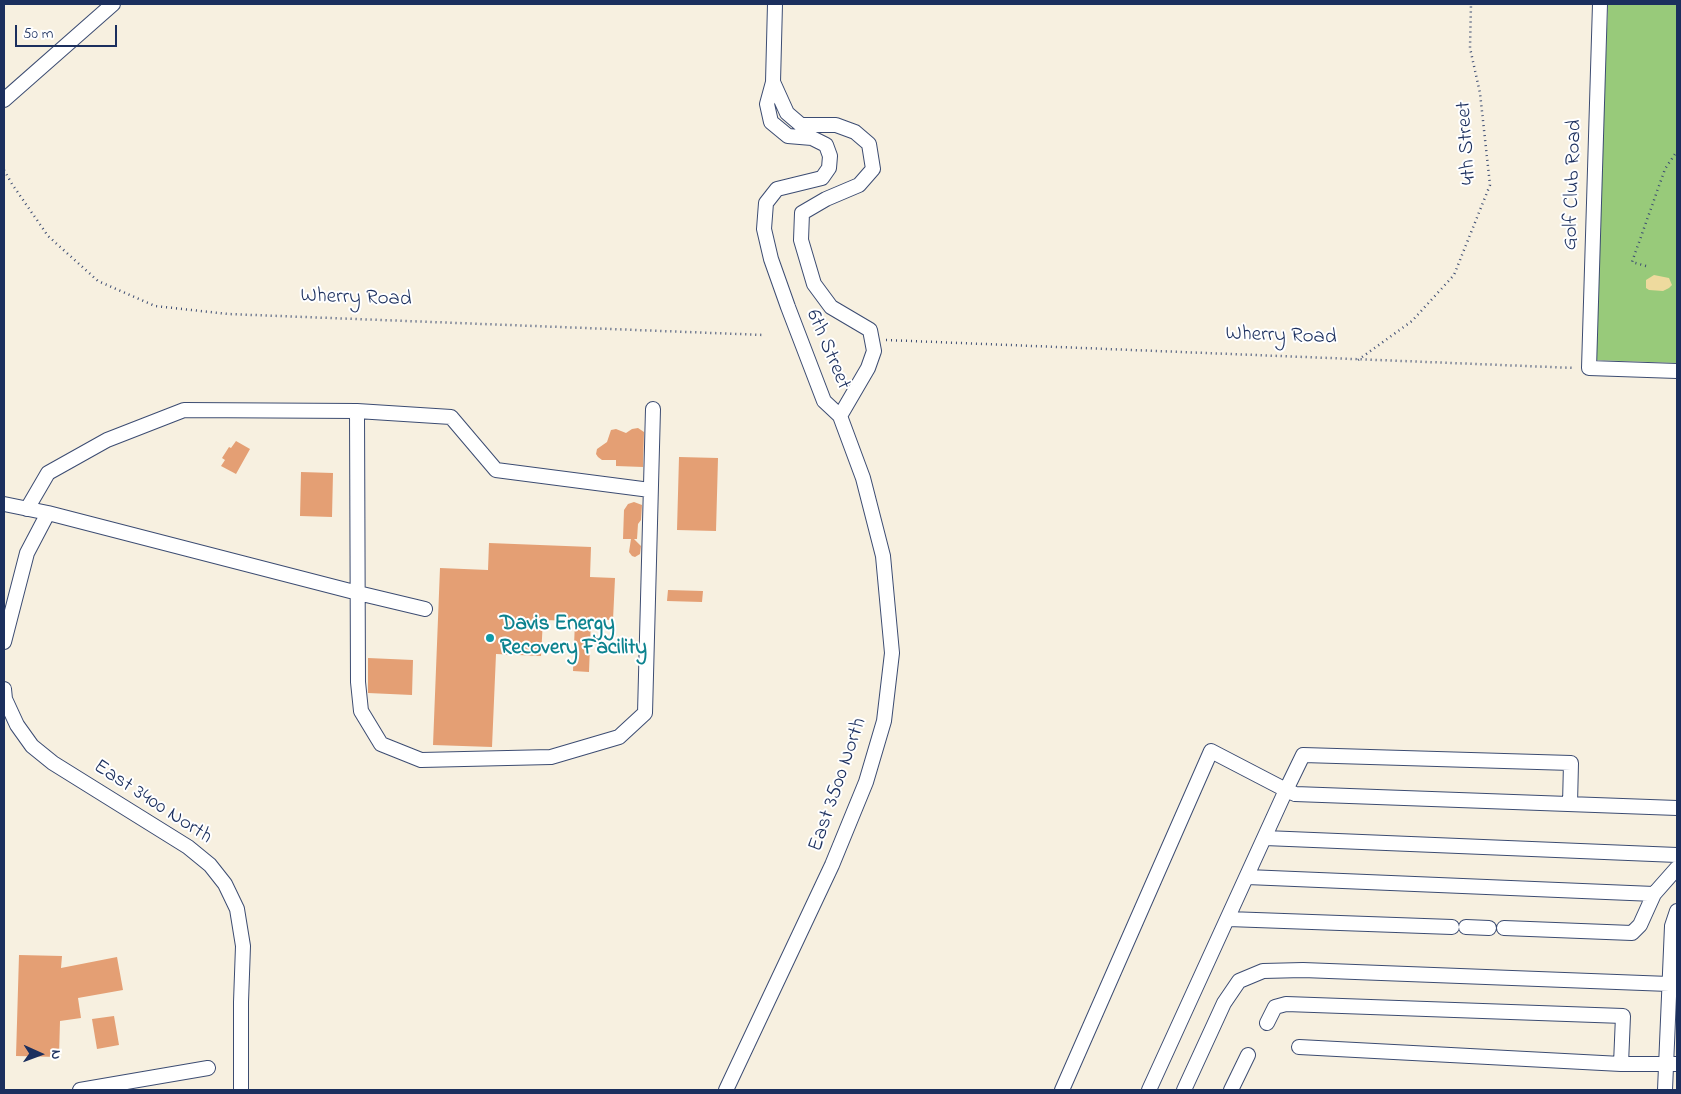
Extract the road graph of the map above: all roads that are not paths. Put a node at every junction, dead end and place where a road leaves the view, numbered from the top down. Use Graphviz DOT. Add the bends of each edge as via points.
graph roads {
  1 [pos="113,4"];
  2 [pos="775,4"];
  3 [pos="1600,4"];
  4 [pos="773,82"];
  5 [pos="4,100"];
  6 [pos="1677,371"];
  7 [pos="653,409"];
  8 [pos="357,411"];
  9 [pos="840,416"];
  10 [pos="650,490"];
  11 [pos="4,504"];
  12 [pos="27,510"];
  13 [pos="48,513"];
  14 [pos="358,593"];
  15 [pos="425,609"];
  16 [pos="4,642"];
  17 [pos="4,689"];
  18 [pos="1286,790"];
  19 [pos="1570,804"];
  20 [pos="1677,808"];
  21 [pos="1265,838"];
  22 [pos="1677,854"];
  23 [pos="1677,868"];
  24 [pos="1247,877"];
  25 [pos="1654,894"];
  26 [pos="1677,911"];
  27 [pos="1228,919"];
  28 [pos="1489,928"];
  29 [pos="1504,928"];
  30 [pos="1669,984"];
  31 [pos="1267,1022"];
  32 [pos="1299,1046"];
  33 [pos="1248,1055"];
  34 [pos="1620,1064"];
  35 [pos="1672,1064"];
  36 [pos="208,1068"];
  37 [pos="80,1090"];
  38 [pos="241,1090"];
  39 [pos="726,1090"];
  40 [pos="1062,1090"];
  41 [pos="1149,1090"];
  42 [pos="1184,1090"];
  43 [pos="1231,1090"];
  44 [pos="1665,1090"];
  1 -- 5 [label="street"];
  2 -- 4 [label="street, 6th Street"];
  3 -- 6 [label="street, Golf Club Road" via="1589,368"];
  4 -- 9 [label="street, 6th Street" via="767,104 772,122 788,136 812,138 826,145 830,156 829,168 822,178 777,189 766,203 764,229 771,259 824,401"];
  4 -- 9 [label="street, 6th Street" via="786,113 801,125 836,125 856,132 869,144 873,169 859,185 802,213 801,240 814,284 831,307 870,330 874,351 868,368"];
  7 -- 10 [label="street"];
  8 -- 10 [label="street" via="451,418 496,470"];
  8 -- 12 [label="street" via="184,410 107,440 48,473"];
  8 -- 14 [label="street"];
  9 -- 39 [label="street, East 3500 North" via="863,478 883,556 892,653 884,721 866,782 832,865"];
  10 -- 14 [label="street" via="645,713 619,738 551,757 420,760 381,744 361,711"];
  11 -- 12 [label="street"];
  12 -- 13 [label="street"];
  13 -- 14 [label="street"];
  13 -- 16 [label="street" via="27,553"];
  14 -- 15 [label="street"];
  17 -- 38 [label="street, East 3400 North" via="17,725 32,746 53,763 188,847 210,865 225,884 237,909 243,946"];
  18 -- 19 [label="street" via="1295,794"];
  18 -- 19 [label="street" via="1303,755 1571,764"];
  18 -- 21 [label="street"];
  18 -- 40 [label="street" via="1211,751"];
  19 -- 20 [label="street"];
  21 -- 22 [label="street"];
  21 -- 24 [label="street"];
  23 -- 25 [label="street"];
  24 -- 25 [label="street"];
  24 -- 27 [label="street"];
  25 -- 29 [label="street" via="1640,925 1632,933"];
  26 -- 30 [label="street" via="1672,926"];
  27 -- 28 [label="street"];
  27 -- 41 [label="street"];
  30 -- 35 [label="street"];
  30 -- 42 [label="street" via="1263,971 1239,981 1224,1003"];
  31 -- 34 [label="street" via="1274,1007 1286,1004 1623,1016"];
  32 -- 34 [label="street"];
  33 -- 43 [label="street"];
  34 -- 35 [label="street"];
  35 -- 44 [label="street"];
  36 -- 37 [label="street"];
}
